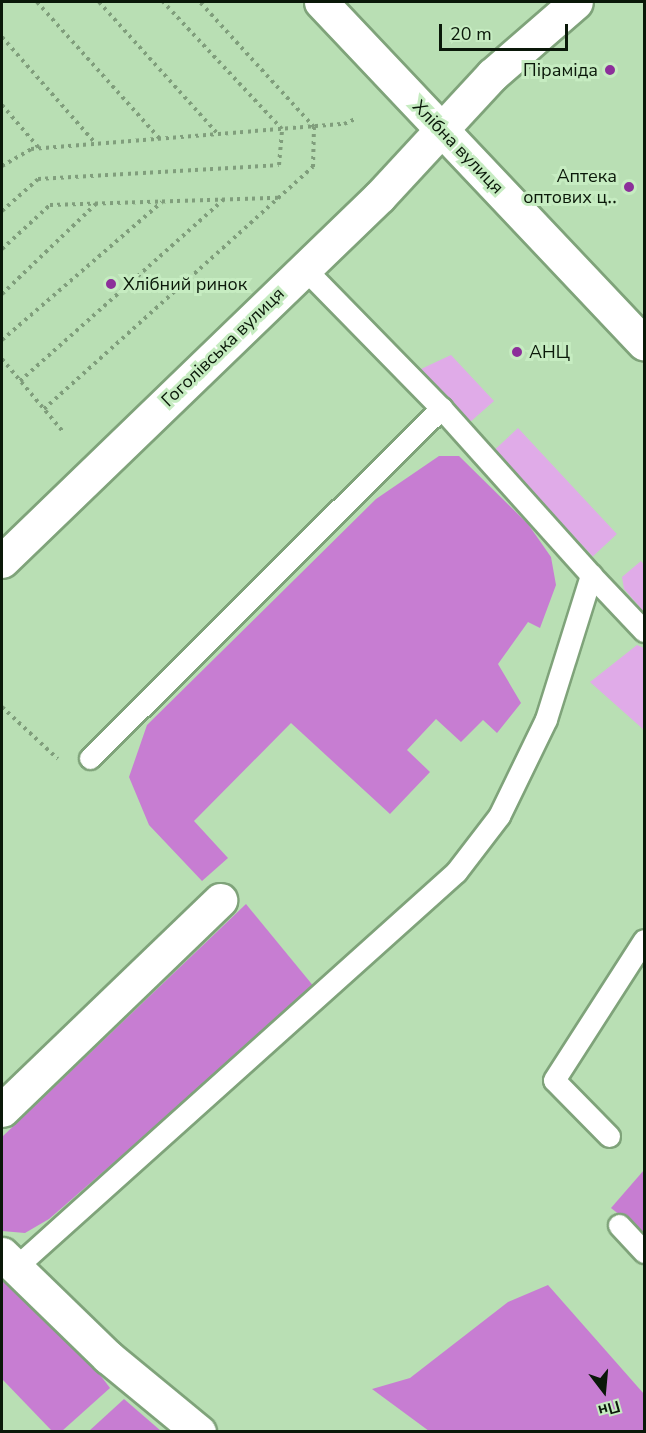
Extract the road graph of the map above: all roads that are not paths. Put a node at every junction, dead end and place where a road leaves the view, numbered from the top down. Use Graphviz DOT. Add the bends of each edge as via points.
graph roads {
  1 [pos="321,2"];
  2 [pos="576,2"];
  3 [pos="444,132"];
  4 [pos="305,269"];
  5 [pos="645,344"];
  6 [pos="441,408"];
  7 [pos="3,556"];
  8 [pos="591,575"];
  9 [pos="645,631"];
  10 [pos="90,758"];
  11 [pos="220,900"];
  12 [pos="645,940"];
  13 [pos="2,1110"];
  14 [pos="609,1136"];
  15 [pos="620,1225"];
  16 [pos="645,1252"];
  17 [pos="9,1260"];
  18 [pos="200,1431"];
  1 -- 3 [label="street, Хлібна вулиця"];
  2 -- 3 [label="street, Гоголівська вулиця" via="492,75"];
  3 -- 4 [label="street, Гоголівська вулиця"];
  3 -- 5 [label="street, Хлібна вулиця"];
  4 -- 6 [label="lane"];
  4 -- 7 [label="street, Гоголівська вулиця"];
  6 -- 8 [label="lane"];
  6 -- 10 [label="lane"];
  8 -- 9 [label="lane"];
  8 -- 17 [label="lane" via="546,719 499,816 456,872"];
  11 -- 13 [label="street"];
  12 -- 14 [label="lane" via="554,1080"];
  15 -- 16 [label="lane"];
  17 -- 18 [label="street" via="108,1357"];
}
